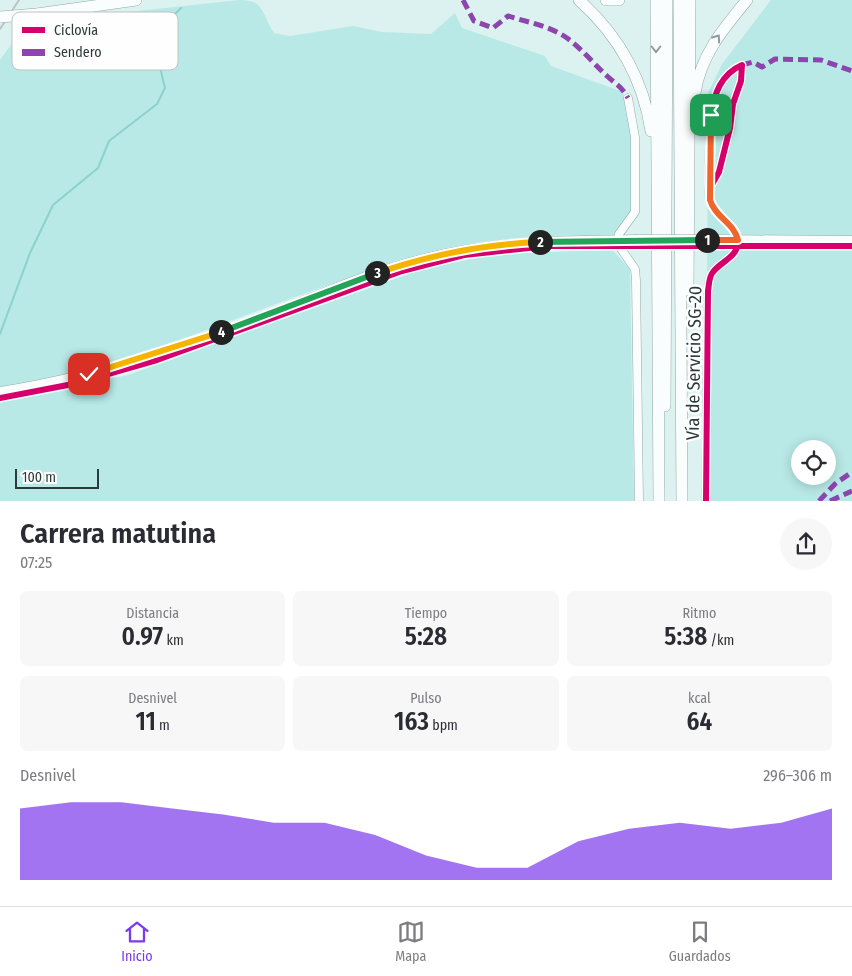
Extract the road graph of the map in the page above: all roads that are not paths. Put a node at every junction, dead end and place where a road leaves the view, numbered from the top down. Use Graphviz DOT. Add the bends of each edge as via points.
graph roads {
  1 [pos="143,0"];
  2 [pos="579,0"];
  3 [pos="606,0"];
  4 [pos="619,0"];
  5 [pos="656,0"];
  6 [pos="667,0"];
  7 [pos="679,0"];
  8 [pos="690,0"];
  9 [pos="747,0"];
  10 [pos="132,1"];
  11 [pos="52,12"];
  12 [pos="628,98"];
  13 [pos="689,152"];
  14 [pos="710,188"];
  15 [pos="656,225"];
  16 [pos="619,240"];
  17 [pos="738,240"];
  18 [pos="852,241"];
  19 [pos="0,392"];
  20 [pos="682,496"];
  21 [pos="639,501"];
  22 [pos="659,501"];
  23 [pos="666,501"];
  24 [pos="706,501"];
  1 -- 10 [label="highway"];
  2 -- 15 [label="highway" via="624,50 643,95 653,141"];
  3 -- 4 [label="highway"];
  5 -- 15 [label="highway, one-way"];
  6 -- 23 [label="highway"];
  7 -- 20 [label="highway"];
  8 -- 13 [label="highway"];
  13 -- 9 [label="highway, one-way" via="695,93 703,61"];
  10 -- 11 [label="highway, bridge"];
  12 -- 16 [label="street" via="635,137 635,212 619,234"];
  13 -- 20 [label="highway"];
  14 -- 14 [label="street" via="713,104 728,74 742,65 742,81 733,104 719,172"];
  14 -- 17 [label="street" via="713,211 727,222"];
  15 -- 22 [label="highway"];
  16 -- 17 [label="main road, bridge"];
  16 -- 19 [label="main road" via="482,247 421,260 190,344 58,382"];
  16 -- 21 [label="street" via="623,254 635,269 636,280"];
  17 -- 18 [label="main road"];
  17 -- 24 [label="street, Vía de Servicio SG-20" via="736,251 712,273 708,291"];
}
